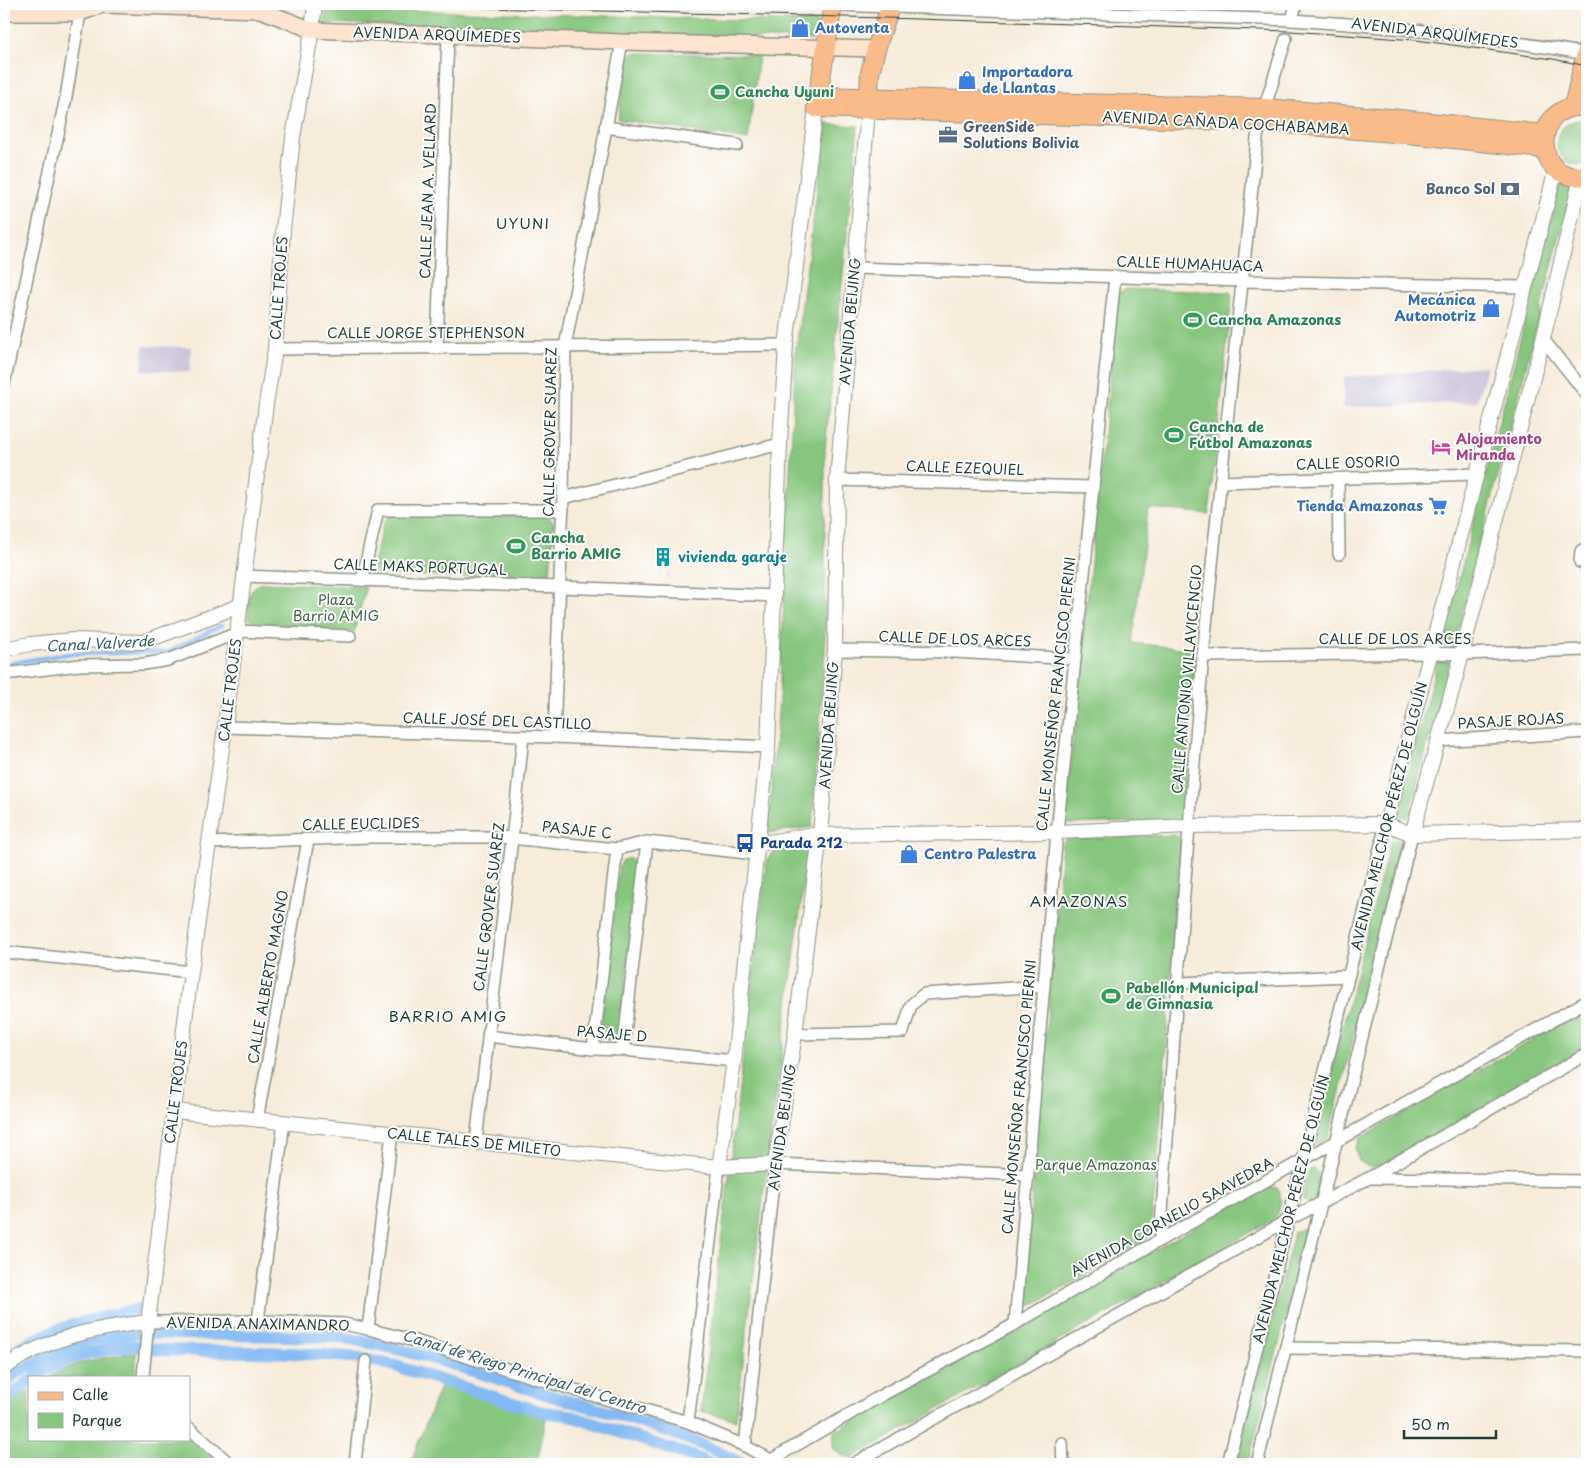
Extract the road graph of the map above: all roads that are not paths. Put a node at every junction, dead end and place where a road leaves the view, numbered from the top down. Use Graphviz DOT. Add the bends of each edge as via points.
graph roads {
  1 [pos="315,4"];
  2 [pos="832,4"];
  3 [pos="1296,4"];
  4 [pos="890,5"];
  5 [pos="4,13"];
  6 [pos="80,14"];
  7 [pos="1292,20"];
  8 [pos="312,30"];
  9 [pos="448,35"];
  10 [pos="1286,39"];
  11 [pos="622,42"];
  12 [pos="825,48"];
  13 [pos="876,49"];
  14 [pos="1587,53"];
  15 [pos="817,102"];
  16 [pos="868,104"];
  17 [pos="1580,108"];
  18 [pos="1263,115"];
  19 [pos="606,127"];
  20 [pos="1544,141"];
  21 [pos="737,145"];
  22 [pos="1556,169"];
  23 [pos="1584,176"];
  24 [pos="855,268"];
  25 [pos="1115,277"];
  26 [pos="1243,282"];
  27 [pos="1524,287"];
  28 [pos="1543,339"];
  29 [pos="786,345"];
  30 [pos="565,347"];
  31 [pos="438,348"];
  32 [pos="275,349"];
  33 [pos="4,384"];
  34 [pos="1587,395"];
  35 [pos="780,444"];
  36 [pos="1477,474"];
  37 [pos="1338,479"];
  38 [pos="837,480"];
  39 [pos="1220,482"];
  40 [pos="1093,487"];
  41 [pos="563,504"];
  42 [pos="1587,547"];
  43 [pos="1339,554"];
  44 [pos="1580,562"];
  45 [pos="244,576"];
  46 [pos="362,580"];
  47 [pos="560,587"];
  48 [pos="774,596"];
  49 [pos="239,606"];
  50 [pos="237,632"];
  51 [pos="350,636"];
  52 [pos="4,649"];
  53 [pos="835,650"];
  54 [pos="1587,650"];
  55 [pos="1430,653"];
  56 [pos="1461,654"];
  57 [pos="1203,656"];
  58 [pos="1074,659"];
  59 [pos="4,674"];
  60 [pos="225,727"];
  61 [pos="1587,732"];
  62 [pos="523,736"];
  63 [pos="554,737"];
  64 [pos="1437,741"];
  65 [pos="768,747"];
  66 [pos="1386,824"];
  67 [pos="1189,826"];
  68 [pos="1587,830"];
  69 [pos="1057,832"];
  70 [pos="1412,834"];
  71 [pos="820,835"];
  72 [pos="513,838"];
  73 [pos="308,840"];
  74 [pos="647,842"];
  75 [pos="209,843"];
  76 [pos="617,849"];
  77 [pos="757,849"];
  78 [pos="4,952"];
  79 [pos="191,972"];
  80 [pos="1348,976"];
  81 [pos="1178,982"];
  82 [pos="1044,986"];
  83 [pos="1587,1001"];
  84 [pos="795,1034"];
  85 [pos="488,1036"];
  86 [pos="593,1049"];
  87 [pos="623,1050"];
  88 [pos="1587,1054"];
  89 [pos="734,1061"];
  90 [pos="174,1111"];
  91 [pos="257,1120"];
  92 [pos="284,1122"];
  93 [pos="392,1133"];
  94 [pos="1337,1141"];
  95 [pos="476,1142"];
  96 [pos="1302,1161"];
  97 [pos="775,1164"];
  98 [pos="719,1166"];
  99 [pos="1028,1175"];
  100 [pos="1369,1178"];
  101 [pos="1587,1181"];
  102 [pos="1323,1202"];
  103 [pos="1290,1219"];
  104 [pos="1160,1240"];
  105 [pos="258,1322"];
  106 [pos="148,1324"];
  107 [pos="1015,1324"];
  108 [pos="368,1329"];
  109 [pos="1286,1348"];
  110 [pos="1587,1351"];
  111 [pos="366,1361"];
  112 [pos="4,1368"];
  113 [pos="143,1376"];
  114 [pos="688,1422"];
  115 [pos="190,1429"];
  116 [pos="1062,1443"];
  117 [pos="745,1446"];
  118 [pos="775,1462"];
  119 [pos="230,1464"];
  120 [pos="355,1464"];
  121 [pos="853,1464"];
  122 [pos="1063,1464"];
  123 [pos="1228,1464"];
  124 [pos="1257,1464"];
  1 -- 8 [label="street, CALLE TROJES"];
  2 -- 4 [label="street, AVENIDA ARQUÍMEDES"];
  2 -- 12 [label="main road"];
  3 -- 7 [label="street"];
  4 -- 7 [label="street, AVENIDA ARQUÍMEDES"];
  4 -- 13 [label="main road, AVENIDA BEIJING"];
  5 -- 6 [label="main road, AVENIDA ARQUÍMEDES"];
  6 -- 8 [label="main road, AVENIDA ARQUÍMEDES" via="102,5 261,10"];
  6 -- 33 [label="street" via="64,107"];
  7 -- 14 [label="street, AVENIDA ARQUÍMEDES" via="1419,30"];
  8 -- 9 [label="main road, AVENIDA ARQUÍMEDES"];
  8 -- 32 [label="street, CALLE TROJES" via="293,137"];
  9 -- 11 [label="main road, AVENIDA ARQUÍMEDES"];
  9 -- 31 [label="street, CALLE JEAN A. VELLARD"];
  10 -- 18 [label="street, CALLE ANTONIO VILLAVICENCIO"];
  11 -- 12 [label="main road, AVENIDA ARQUÍMEDES"];
  11 -- 19 [label="street, CALLE GROVER SUAREZ"];
  12 -- 13 [label="main road, AVENIDA ARQUÍMEDES"];
  12 -- 15 [label="main road"];
  13 -- 16 [label="main road, AVENIDA BEIJING"];
  14 -- 17 [label="main road"];
  15 -- 16 [label="main road, AVENIDA CAÑADA COCHABAMBA"];
  15 -- 29 [label="street"];
  16 -- 18 [label="main road, AVENIDA CAÑADA COCHABAMBA"];
  16 -- 24 [label="street, AVENIDA BEIJING"];
  17 -- 20 [label="main road" via="1556,115 1548,124"];
  18 -- 20 [label="main road, AVENIDA CAÑADA COCHABAMBA" via="1418,135"];
  18 -- 26 [label="street, CALLE ANTONIO VILLAVICENCIO" via="1257,138"];
  19 -- 21 [label="street"];
  19 -- 30 [label="street, CALLE GROVER SUAREZ"];
  20 -- 22 [label="main road" via="1548,160"];
  22 -- 23 [label="main road" via="1567,175"];
  22 -- 27 [label="street, AVENIDA MELCHOR PÉREZ DE OLGUÍN"];
  23 -- 28 [label="street, AVENIDA MELCHOR PÉREZ DE OLGUÍN"];
  24 -- 25 [label="street, CALLE HUMAHUACA"];
  24 -- 38 [label="street, AVENIDA BEIJING"];
  25 -- 26 [label="street, CALLE HUMAHUACA"];
  25 -- 40 [label="street, CALLE MONSEÑOR FRANCISCO PIERINI"];
  26 -- 27 [label="street, CALLE HUMAHUACA"];
  26 -- 39 [label="street, CALLE ANTONIO VILLAVICENCIO"];
  27 -- 36 [label="street, AVENIDA MELCHOR PÉREZ DE OLGUÍN"];
  28 -- 34 [label="street"];
  28 -- 56 [label="street, AVENIDA MELCHOR PÉREZ DE OLGUÍN"];
  29 -- 30 [label="street, CALLE JORGE STEPHENSON"];
  29 -- 35 [label="street"];
  30 -- 31 [label="street, CALLE JORGE STEPHENSON"];
  30 -- 41 [label="street, CALLE GROVER SUAREZ"];
  31 -- 32 [label="street, CALLE JORGE STEPHENSON"];
  32 -- 45 [label="street, CALLE TROJES"];
  35 -- 41 [label="street"];
  35 -- 48 [label="street"];
  36 -- 37 [label="street, CALLE OSORIO"];
  36 -- 55 [label="street, AVENIDA MELCHOR PÉREZ DE OLGUÍN"];
  37 -- 39 [label="street, CALLE OSORIO"];
  37 -- 43 [label="street"];
  38 -- 40 [label="street, CALLE EZEQUIEL"];
  38 -- 53 [label="street, AVENIDA BEIJING"];
  39 -- 57 [label="street, CALLE ANTONIO VILLAVICENCIO"];
  40 -- 58 [label="street, CALLE MONSEÑOR FRANCISCO PIERINI"];
  41 -- 46 [label="street" via="378,510"];
  41 -- 47 [label="street, CALLE GROVER SUAREZ"];
  42 -- 44 [label="street" via="1581,551"];
  45 -- 46 [label="street, CALLE MAKS PORTUGAL"];
  45 -- 49 [label="street, CALLE TROJES"];
  46 -- 47 [label="street, CALLE MAKS PORTUGAL"];
  47 -- 48 [label="street, CALLE MAKS PORTUGAL"];
  47 -- 63 [label="street, CALLE GROVER SUAREZ"];
  48 -- 65 [label="street"];
  49 -- 50 [label="street, CALLE TROJES"];
  49 -- 52 [label="street" via="143,642 72,640"];
  50 -- 51 [label="street"];
  50 -- 59 [label="street" via="160,662 80,665"];
  50 -- 60 [label="street, CALLE TROJES"];
  53 -- 58 [label="street, CALLE DE LOS ARCES"];
  53 -- 71 [label="street, AVENIDA BEIJING"];
  54 -- 56 [label="street, CALLE DE LOS ARCES"];
  55 -- 56 [label="street, CALLE DE LOS ARCES"];
  55 -- 57 [label="street, CALLE DE LOS ARCES"];
  55 -- 66 [label="street, AVENIDA MELCHOR PÉREZ DE OLGUÍN"];
  56 -- 64 [label="street, AVENIDA MELCHOR PÉREZ DE OLGUÍN"];
  57 -- 67 [label="street, CALLE ANTONIO VILLAVICENCIO"];
  58 -- 69 [label="street, CALLE MONSEÑOR FRANCISCO PIERINI"];
  60 -- 62 [label="street, CALLE JOSÉ DEL CASTILLO"];
  60 -- 75 [label="street, CALLE TROJES"];
  61 -- 64 [label="street, PASAJE ROJAS"];
  62 -- 63 [label="street, CALLE JOSÉ DEL CASTILLO"];
  62 -- 72 [label="street, CALLE GROVER SUAREZ"];
  63 -- 65 [label="street, CALLE JOSÉ DEL CASTILLO"];
  64 -- 70 [label="street, AVENIDA MELCHOR PÉREZ DE OLGUÍN"];
  65 -- 77 [label="street"];
  66 -- 67 [label="street"];
  66 -- 70 [label="street"];
  66 -- 80 [label="street, AVENIDA MELCHOR PÉREZ DE OLGUÍN"];
  67 -- 69 [label="street"];
  67 -- 81 [label="street, CALLE ANTONIO VILLAVICENCIO"];
  68 -- 70 [label="street"];
  69 -- 71 [label="street"];
  69 -- 82 [label="street, CALLE MONSEÑOR FRANCISCO PIERINI"];
  70 -- 94 [label="street, AVENIDA MELCHOR PÉREZ DE OLGUÍN"];
  71 -- 77 [label="street" via="808,835"];
  71 -- 84 [label="street, AVENIDA BEIJING"];
  72 -- 73 [label="street, CALLE EUCLIDES"];
  72 -- 76 [label="street, PASAJE C"];
  72 -- 85 [label="street, CALLE GROVER SUAREZ"];
  73 -- 75 [label="street, CALLE EUCLIDES"];
  73 -- 91 [label="street, CALLE ALBERTO MAGNO"];
  74 -- 76 [label="street, PASAJE C"];
  74 -- 77 [label="street, PASAJE C"];
  74 -- 87 [label="street"];
  75 -- 79 [label="street, CALLE TROJES"];
  76 -- 86 [label="street"];
  77 -- 89 [label="street"];
  78 -- 79 [label="street"];
  79 -- 90 [label="street, CALLE TROJES"];
  80 -- 81 [label="street"];
  80 -- 96 [label="street, AVENIDA MELCHOR PÉREZ DE OLGUÍN"];
  81 -- 104 [label="street, CALLE ANTONIO VILLAVICENCIO"];
  82 -- 84 [label="street" via="924,994 911,1006 903,1032"];
  82 -- 99 [label="street, CALLE MONSEÑOR FRANCISCO PIERINI"];
  83 -- 94 [label="street, AVENIDA CORNELIO SAAVEDRA"];
  84 -- 97 [label="street, AVENIDA BEIJING"];
  85 -- 86 [label="street, PASAJE D"];
  85 -- 95 [label="street, CALLE GROVER SUAREZ"];
  86 -- 87 [label="street, PASAJE D"];
  87 -- 89 [label="street, PASAJE D"];
  88 -- 100 [label="street"];
  89 -- 98 [label="street"];
  90 -- 91 [label="street, CALLE TALES DE MILETO"];
  90 -- 106 [label="street, CALLE TROJES"];
  91 -- 92 [label="street, CALLE TALES DE MILETO"];
  92 -- 93 [label="street, CALLE TALES DE MILETO"];
  92 -- 105 [label="street"];
  93 -- 95 [label="street, CALLE TALES DE MILETO"];
  93 -- 108 [label="street"];
  94 -- 96 [label="street, AVENIDA CORNELIO SAAVEDRA"];
  94 -- 102 [label="street, AVENIDA MELCHOR PÉREZ DE OLGUÍN"];
  95 -- 98 [label="street, CALLE TALES DE MILETO"];
  96 -- 103 [label="street, AVENIDA MELCHOR PÉREZ DE OLGUÍN"];
  96 -- 104 [label="street, AVENIDA CORNELIO SAAVEDRA"];
  97 -- 98 [label="street, CALLE TALES DE MILETO"];
  97 -- 99 [label="street"];
  97 -- 117 [label="street, AVENIDA BEIJING"];
  98 -- 114 [label="street"];
  99 -- 107 [label="street, CALLE MONSEÑOR FRANCISCO PIERINI"];
  100 -- 101 [label="street"];
  100 -- 102 [label="street"];
  102 -- 103 [label="street"];
  102 -- 109 [label="street, AVENIDA MELCHOR PÉREZ DE OLGUÍN"];
  103 -- 121 [label="street"];
  103 -- 123 [label="street, AVENIDA MELCHOR PÉREZ DE OLGUÍN"];
  104 -- 107 [label="street, AVENIDA CORNELIO SAAVEDRA"];
  105 -- 106 [label="street, AVENIDA ANAXIMANDRO"];
  105 -- 108 [label="street, AVENIDA ANAXIMANDRO" via="344,1324"];
  106 -- 112 [label="street, AVENIDA ANAXIMANDRO" via="113,1326 62,1338 21,1356"];
  106 -- 113 [label="street, CALLE TROJES"];
  107 -- 118 [label="street, AVENIDA CORNELIO SAAVEDRA" via="884,1394"];
  108 -- 114 [label="street, AVENIDA ANAXIMANDRO"];
  109 -- 110 [label="street"];
  109 -- 124 [label="street, AVENIDA MELCHOR PÉREZ DE OLGUÍN"];
  111 -- 120 [label="street"];
  114 -- 117 [label="street, AVENIDA ANAXIMANDRO"];
  115 -- 119 [label="street"];
  116 -- 122 [label="street"];
  117 -- 118 [label="street, AVENIDA ANAXIMANDRO"];
}
